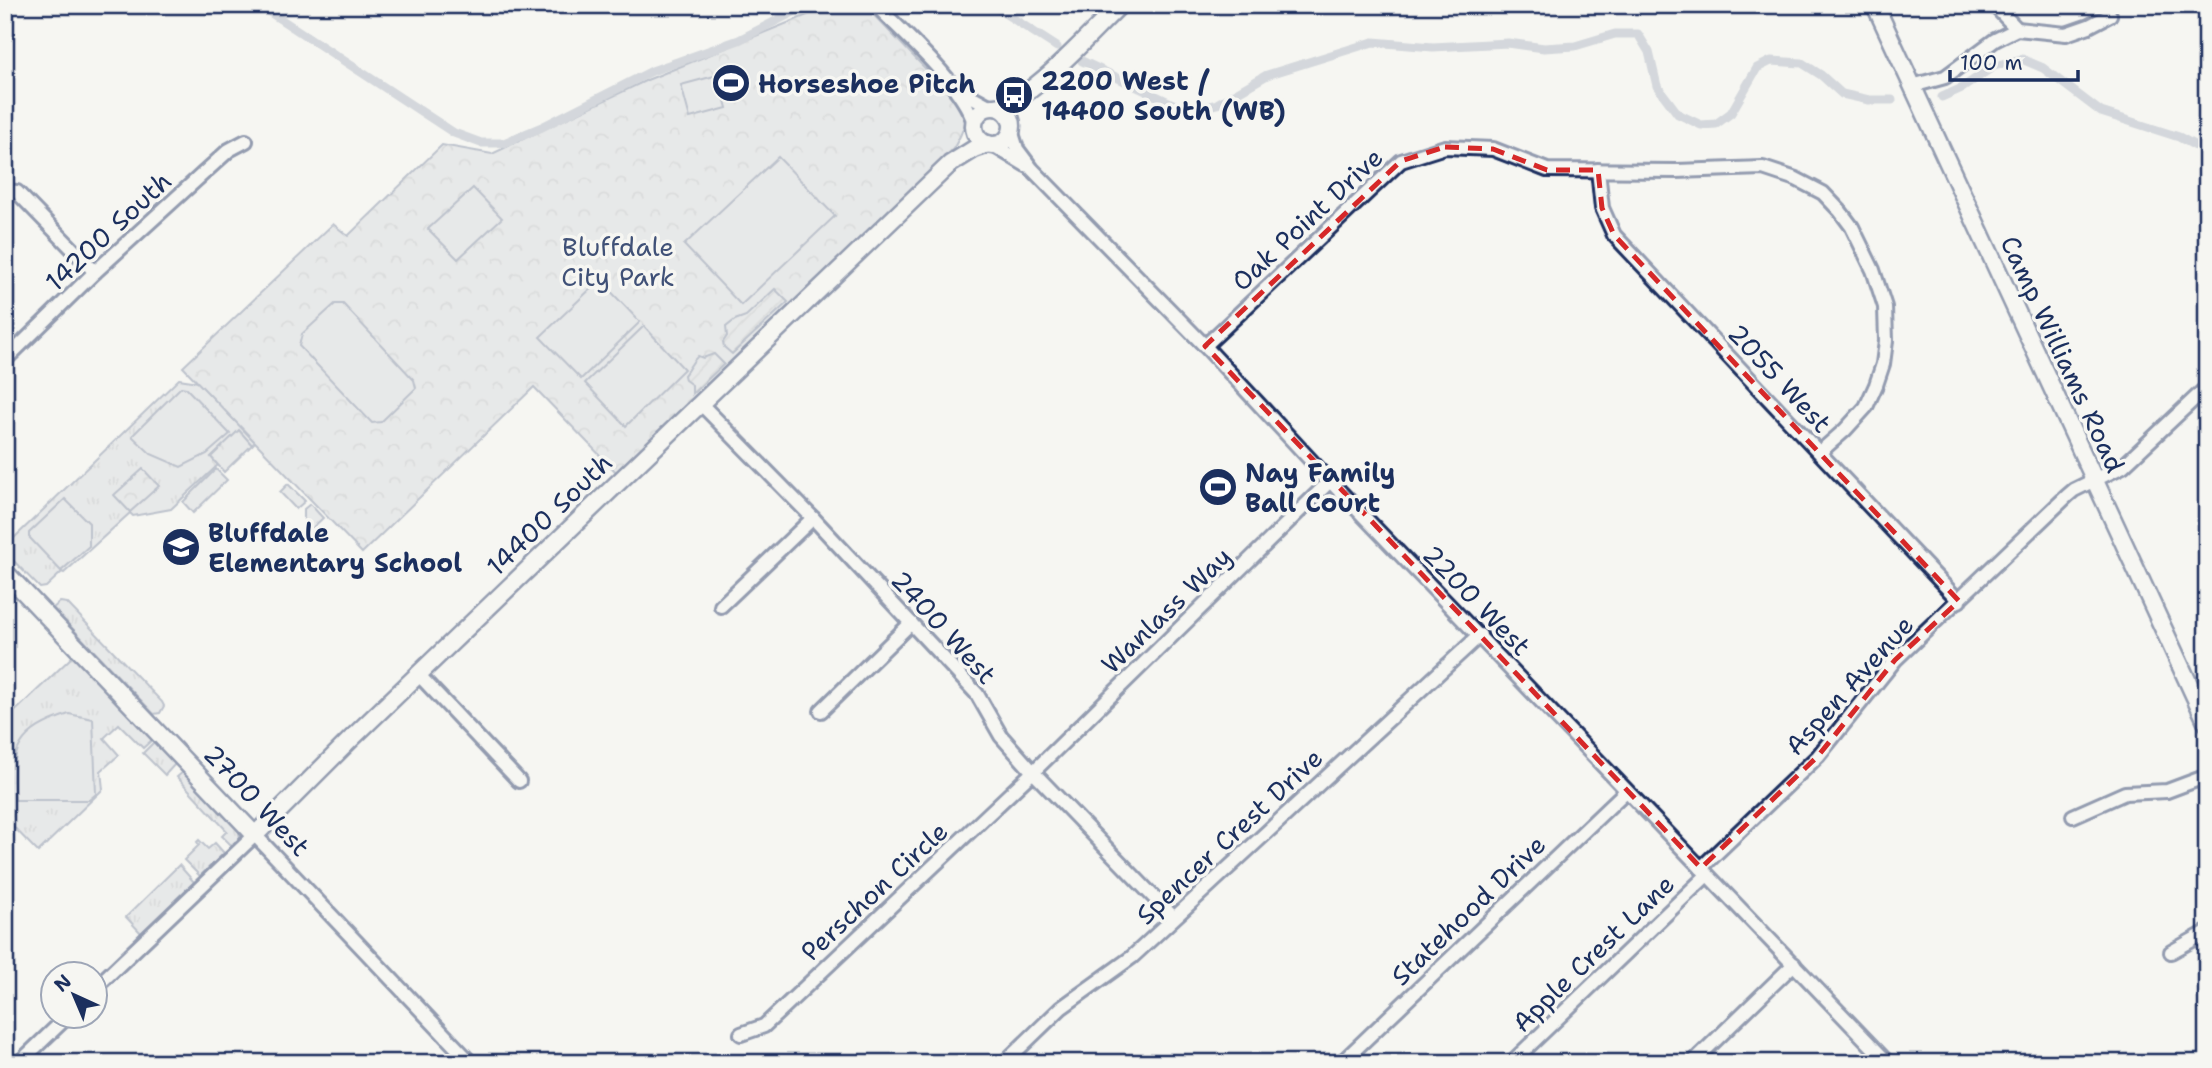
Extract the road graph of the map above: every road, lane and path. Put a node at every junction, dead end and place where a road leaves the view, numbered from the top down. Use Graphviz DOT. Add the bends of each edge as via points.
graph roads {
  1 [pos="876,5"];
  2 [pos="1120,5"];
  3 [pos="1875,5"];
  4 [pos="1994,5"];
  5 [pos="2110,15"];
  6 [pos="2017,29"];
  7 [pos="1040,82"];
  8 [pos="1912,86"];
  9 [pos="955,87"];
  10 [pos="993,107"];
  11 [pos="974,125"];
  12 [pos="1011,127"];
  13 [pos="246,141"];
  14 [pos="990,145"];
  15 [pos="950,164"];
  16 [pos="1032,169"];
  17 [pos="1598,170"];
  18 [pos="11,191"];
  19 [pos="95,272"];
  20 [pos="1205,346"];
  21 [pos="5,360"];
  22 [pos="2207,387"];
  23 [pos="701,404"];
  24 [pos="1819,452"];
  25 [pos="2094,480"];
  26 [pos="1330,481"];
  27 [pos="813,517"];
  28 [pos="5,572"];
  29 [pos="1958,601"];
  30 [pos="721,606"];
  31 [pos="911,623"];
  32 [pos="1480,635"];
  33 [pos="418,674"];
  34 [pos="821,712"];
  35 [pos="2207,723"];
  36 [pos="1033,772"];
  37 [pos="2207,776"];
  38 [pos="519,781"];
  39 [pos="1626,791"];
  40 [pos="2073,816"];
  41 [pos="255,835"];
  42 [pos="1704,872"];
  43 [pos="1173,917"];
  44 [pos="2207,932"];
  45 [pos="2171,952"];
  46 [pos="1794,964"];
  47 [pos="108,976"];
  48 [pos="53,1030"];
  49 [pos="741,1034"];
  50 [pos="19,1063"];
  51 [pos="471,1063"];
  52 [pos="1004,1063"];
  53 [pos="1341,1063"];
  54 [pos="1511,1063"];
  55 [pos="1692,1063"];
  56 [pos="1888,1063"];
  1 -- 9 [label="street"];
  2 -- 7 [label="main road"];
  3 -- 8 [label="main road, Camp Williams Road"];
  4 -- 6 [label="street"];
  5 -- 6 [label="street" via="2066,34"];
  6 -- 8 [label="street" via="1945,77"];
  7 -- 10 [label="main road" via="1014,101"];
  7 -- 12 [label="main road"];
  8 -- 25 [label="main road, Camp Williams Road"];
  9 -- 10 [label="street"];
  9 -- 11 [label="street"];
  10 -- 11 [label="main road" via="979,112"];
  10 -- 12 [label="main road" via="1007,113"];
  11 -- 14 [label="main road" via="978,138"];
  11 -- 15 [label="main road, 14400 South"];
  12 -- 14 [label="main road" via="1005,140"];
  12 -- 16 [label="street, 2200 West" via="1015,144"];
  13 -- 19 [label="street, 14200 South" via="229,150"];
  14 -- 15 [label="main road, 14400 South"];
  14 -- 16 [label="street, 2200 West"];
  15 -- 23 [label="main road, 14400 South"];
  16 -- 20 [label="street, 2200 West"];
  17 -- 20 [label="street, Oak Point Drive" via="1547,170 1493,149 1445,147 1401,161"];
  17 -- 24 [label="street, 2055 West" via="1602,208 1614,235"];
  17 -- 24 [label="street, Oak Point Drive" via="1762,168 1823,193 1852,228 1881,289 1886,341 1883,364 1866,407"];
  18 -- 19 [label="street"];
  19 -- 21 [label="street, 14200 South"];
  20 -- 26 [label="street, 2200 West"];
  22 -- 25 [label="street, Aspen Avenue" via="2123,466"];
  23 -- 27 [label="street, 2400 West"];
  23 -- 33 [label="main road, 14400 South"];
  24 -- 29 [label="street, 2055 West"];
  25 -- 29 [label="street, Aspen Avenue" via="2067,496"];
  25 -- 35 [label="main road, Camp Williams Road"];
  26 -- 32 [label="street, 2200 West"];
  26 -- 36 [label="street, Wanlass Way"];
  27 -- 30 [label="street"];
  27 -- 31 [label="street, 2400 West"];
  28 -- 41 [label="main road, 2700 West"];
  29 -- 42 [label="street, Aspen Avenue" via="1895,660 1818,756"];
  31 -- 34 [label="street"];
  31 -- 36 [label="street, 2400 West" via="977,694 1001,736"];
  32 -- 39 [label="street, 2200 West"];
  32 -- 43 [label="street, Spencer Crest Drive"];
  33 -- 38 [label="street"];
  33 -- 41 [label="main road, 14400 South"];
  36 -- 43 [label="street, 2400 West"];
  36 -- 49 [label="street, Perschon Circle" via="764,1026"];
  37 -- 40 [label="street" via="2167,791 2125,793"];
  39 -- 42 [label="street, 2200 West"];
  39 -- 53 [label="street, Statehood Drive"];
  41 -- 47 [label="street, 14400 South"];
  41 -- 51 [label="street, 2700 West"];
  42 -- 46 [label="street, 2200 West"];
  42 -- 54 [label="street, Apple Crest Lane"];
  43 -- 52 [label="street, Spencer Crest Drive" via="1132,957 1061,1008"];
  44 -- 45 [label="street"];
  46 -- 55 [label="street"];
  46 -- 56 [label="street, 2200 West"];
  48 -- 50 [label="street"];
}
